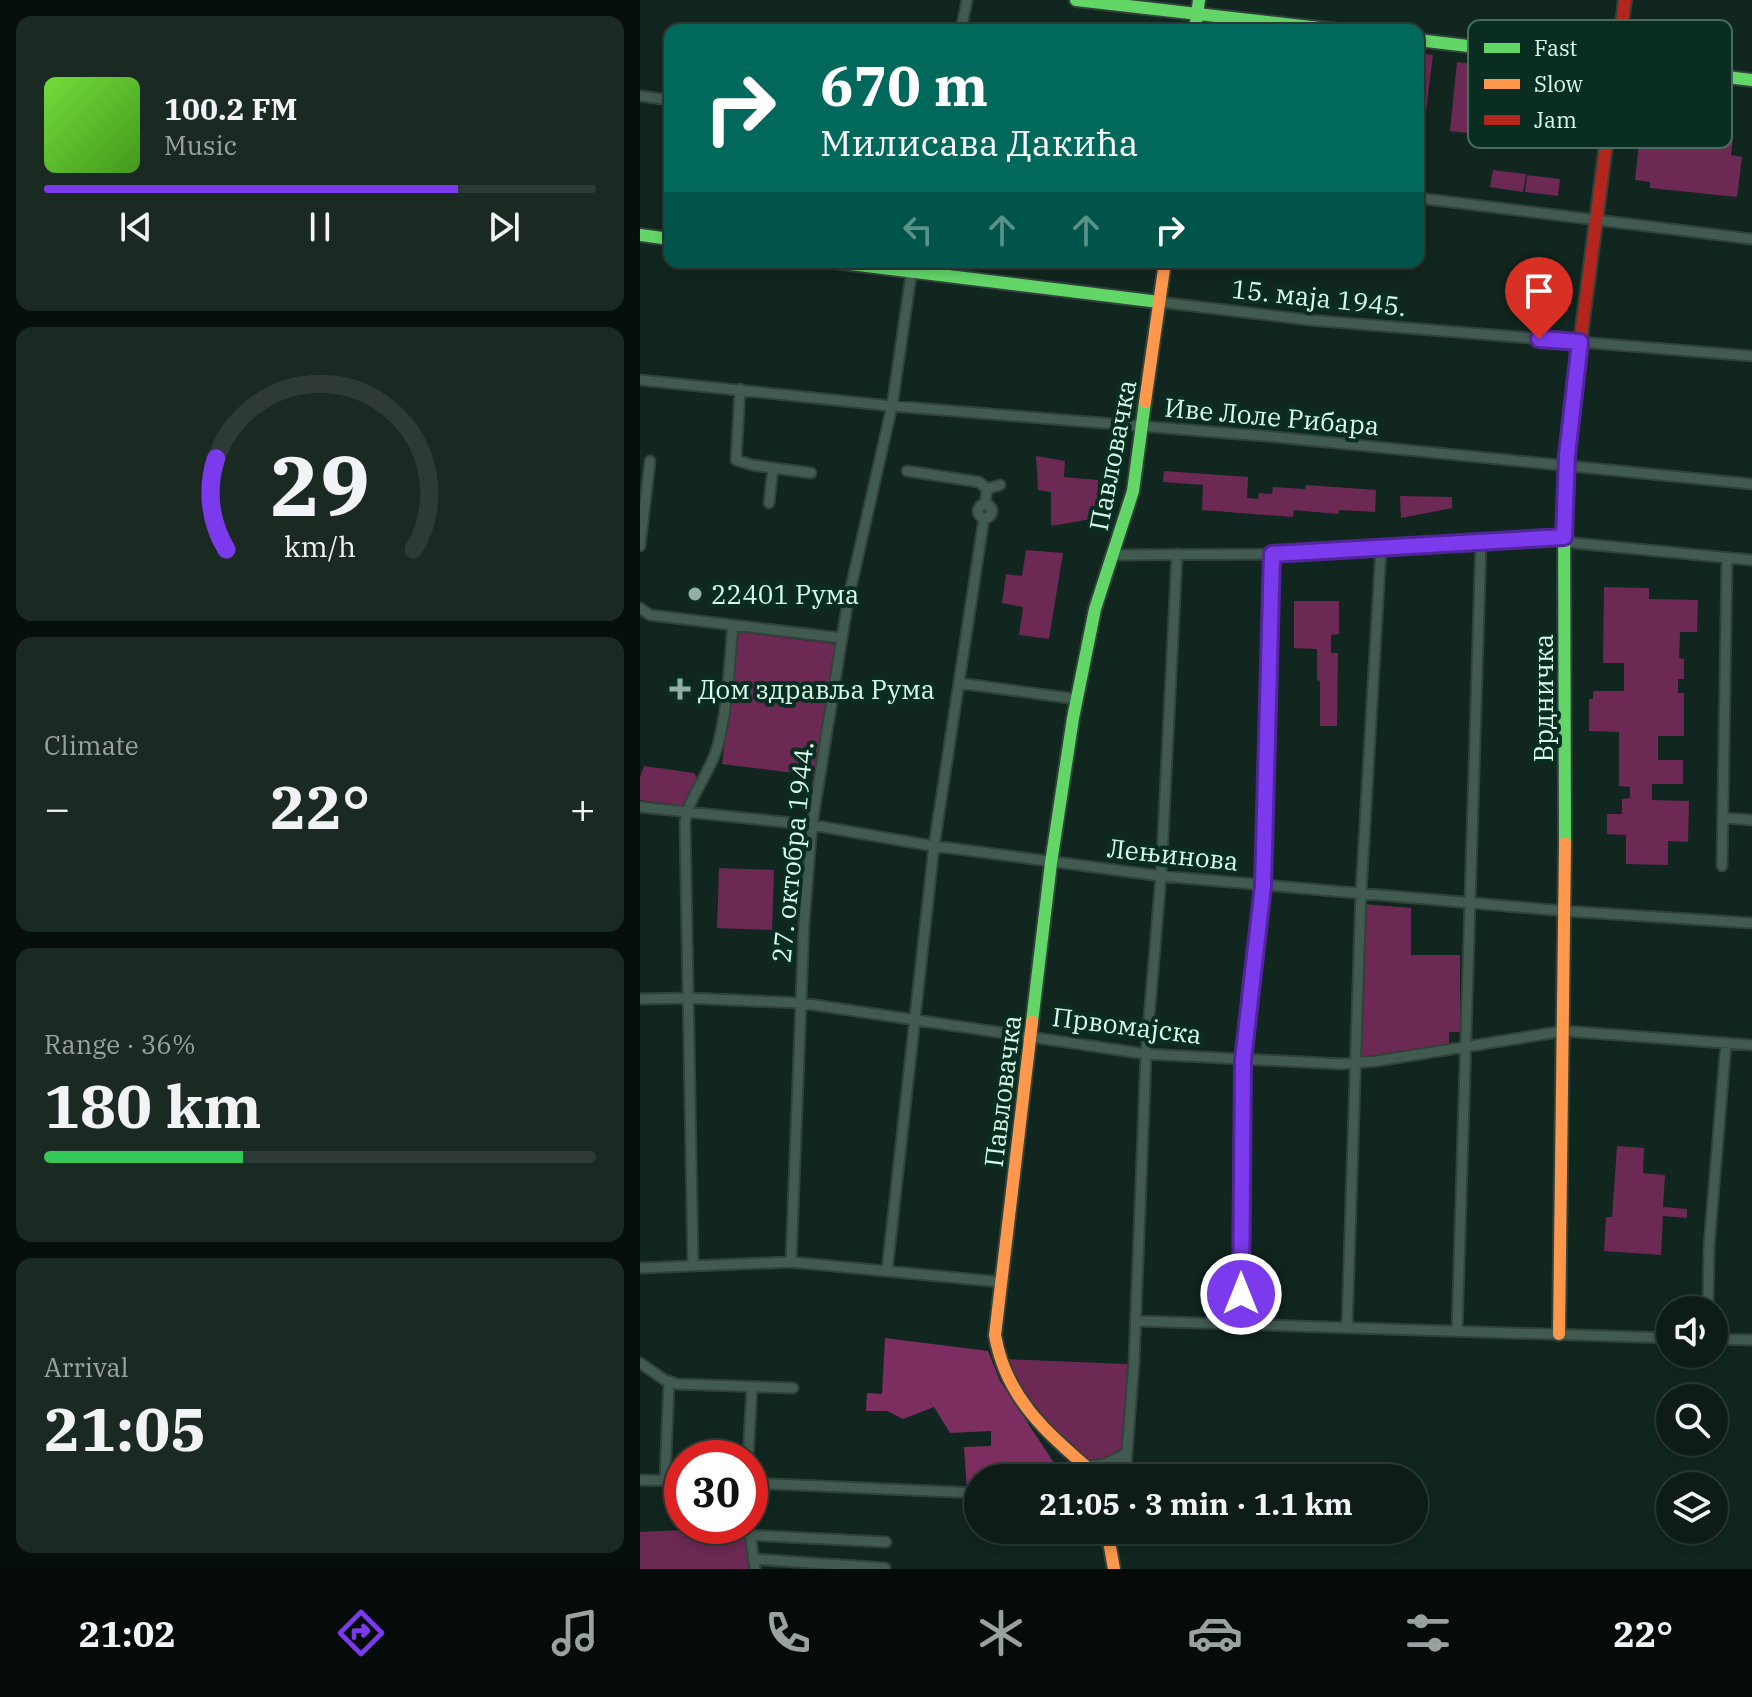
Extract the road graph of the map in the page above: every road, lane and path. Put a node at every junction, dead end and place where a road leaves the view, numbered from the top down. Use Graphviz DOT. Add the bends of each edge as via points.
graph roads {
  1 [pos="967,0"];
  2 [pos="1076,0"];
  3 [pos="1199,0"];
  4 [pos="1625,0"];
  5 [pos="1197,14"];
  6 [pos="1623,20"];
  7 [pos="962,24"];
  8 [pos="1196,24"];
  9 [pos="1284,24"];
  10 [pos="1424,41"];
  11 [pos="1468,46"];
  12 [pos="1732,78"];
  13 [pos="1752,80"];
  14 [pos="640,96"];
  15 [pos="664,99"];
  16 [pos="1606,148"];
  17 [pos="1424,199"];
  18 [pos="1596,221"];
  19 [pos="640,235"];
  20 [pos="664,238"];
  21 [pos="1752,239"];
  22 [pos="912,268"];
  23 [pos="919,268"];
  24 [pos="1164,268"];
  25 [pos="1159,302"];
  26 [pos="1580,342"];
  27 [pos="1752,356"];
  28 [pos="640,380"];
  29 [pos="740,389"];
  30 [pos="892,406"];
  31 [pos="1143,426"];
  32 [pos="650,461"];
  33 [pos="1567,466"];
  34 [pos="773,468"];
  35 [pos="907,471"];
  36 [pos="811,473"];
  37 [pos="1752,484"];
  38 [pos="1000,485"];
  39 [pos="987,489"];
  40 [pos="769,503"];
  41 [pos="1564,539"];
  42 [pos="1481,540"];
  43 [pos="640,546"];
  44 [pos="1381,548"];
  45 [pos="1177,554"];
  46 [pos="1272,554"];
  47 [pos="1113,555"];
  48 [pos="1727,558"];
  49 [pos="1752,560"];
  50 [pos="640,608"];
  51 [pos="733,625"];
  52 [pos="841,638"];
  53 [pos="959,683"];
  54 [pos="1076,699"];
  55 [pos="640,807"];
  56 [pos="687,811"];
  57 [pos="1723,818"];
  58 [pos="1752,820"];
  59 [pos="812,825"];
  60 [pos="934,846"];
  61 [pos="1051,863"];
  62 [pos="1722,866"];
  63 [pos="1161,876"];
  64 [pos="1263,886"];
  65 [pos="1361,892"];
  66 [pos="1468,902"];
  67 [pos="1565,911"];
  68 [pos="1752,923"];
  69 [pos="687,998"];
  70 [pos="640,999"];
  71 [pos="801,1003"];
  72 [pos="914,1018"];
  73 [pos="1564,1031"];
  74 [pos="1032,1035"];
  75 [pos="1726,1043"];
  76 [pos="1752,1045"];
  77 [pos="1464,1048"];
  78 [pos="1146,1054"];
  79 [pos="1243,1060"];
  80 [pos="1354,1064"];
  81 [pos="791,1262"];
  82 [pos="693,1266"];
  83 [pos="640,1268"];
  84 [pos="887,1271"];
  85 [pos="1001,1282"];
  86 [pos="1708,1296"];
  87 [pos="1136,1321"];
  88 [pos="1241,1324"];
  89 [pos="1347,1327"];
  90 [pos="1457,1331"];
  91 [pos="1559,1334"];
  92 [pos="1656,1337"];
  93 [pos="1728,1339"];
  94 [pos="1752,1340"];
  95 [pos="640,1363"];
  96 [pos="669,1382"];
  97 [pos="752,1387"];
  98 [pos="793,1388"];
  99 [pos="667,1440"];
  100 [pos="749,1440"];
  101 [pos="1125,1453"];
  102 [pos="1077,1464"];
  103 [pos="1105,1464"];
  104 [pos="1121,1464"];
  105 [pos="1125,1464"];
  106 [pos="640,1480"];
  107 [pos="664,1480"];
  108 [pos="768,1484"];
  109 [pos="964,1492"];
  110 [pos="768,1532"];
  111 [pos="886,1542"];
  112 [pos="751,1544"];
  113 [pos="1110,1544"];
  114 [pos="1112,1544"];
  115 [pos="1111,1549"];
  116 [pos="754,1564"];
  117 [pos="885,1568"];
  118 [pos="1114,1569"];
  1 -- 7 [label="street"];
  2 -- 5 [label="street"];
  3 -- 5 [label="street"];
  4 -- 6 [label="street, Врдничка"];
  5 -- 8 [label="street"];
  5 -- 9 [label="street"];
  10 -- 11 [label="street"];
  12 -- 13 [label="street"];
  14 -- 15 [label="street"];
  16 -- 18 [label="street, Врдничка"];
  17 -- 18 [label="street"];
  18 -- 21 [label="street"];
  18 -- 26 [label="street, Врдничка"];
  19 -- 20 [label="street"];
  22 -- 30 [label="street, 27. октобра 1944."];
  23 -- 25 [label="street, 15. маја 1945."];
  24 -- 25 [label="street, Павловачка"];
  25 -- 26 [label="street, 15. маја 1945."];
  25 -- 31 [label="street, Павловачка"];
  26 -- 27 [label="street, 15. маја 1945."];
  26 -- 33 [label="street, Врдничка"];
  28 -- 29 [label="street, Иве Лоле Рибара"];
  29 -- 30 [label="street, Иве Лоле Рибара"];
  29 -- 34 [label="street" via="736,460"];
  30 -- 31 [label="street, Иве Лоле Рибара"];
  30 -- 52 [label="street, 27. октобра 1944."];
  31 -- 33 [label="street, Иве Лоле Рибара"];
  31 -- 47 [label="street, Павловачка" via="1130,504"];
  32 -- 43 [label="street"];
  33 -- 37 [label="street, Иве Лоле Рибара"];
  33 -- 41 [label="street, Врдничка"];
  34 -- 36 [label="street"];
  34 -- 40 [label="street"];
  35 -- 39 [label="street" via="979,482"];
  38 -- 39 [label="street"];
  39 -- 53 [label="street" via="985,505 978,511 984,518"];
  41 -- 42 [label="street"];
  41 -- 48 [label="street"];
  41 -- 67 [label="street, Врдничка"];
  42 -- 44 [label="street"];
  42 -- 66 [label="street"];
  44 -- 46 [label="street"];
  44 -- 65 [label="street"];
  45 -- 46 [label="street"];
  45 -- 47 [label="street"];
  45 -- 63 [label="street"];
  46 -- 64 [label="street"];
  47 -- 54 [label="street, Павловачка"];
  48 -- 49 [label="street"];
  48 -- 57 [label="street"];
  50 -- 51 [label="street" via="650,615"];
  51 -- 52 [label="street"];
  51 -- 56 [label="street" via="718,745"];
  52 -- 59 [label="street, 27. октобра 1944."];
  53 -- 54 [label="street"];
  53 -- 60 [label="street"];
  54 -- 61 [label="street, Павловачка"];
  55 -- 56 [label="street, Лењинова"];
  56 -- 59 [label="street, Лењинова"];
  56 -- 69 [label="street"];
  57 -- 58 [label="street"];
  57 -- 62 [label="street"];
  59 -- 60 [label="street, Лењинова"];
  59 -- 71 [label="street, 27. октобра 1944."];
  60 -- 61 [label="street, Лењинова"];
  60 -- 72 [label="street"];
  61 -- 63 [label="street, Лењинова"];
  61 -- 74 [label="street, Павловачка"];
  63 -- 64 [label="street, Лењинова"];
  63 -- 78 [label="street"];
  64 -- 65 [label="street, Лењинова"];
  64 -- 79 [label="street"];
  65 -- 66 [label="street, Лењинова"];
  65 -- 80 [label="street"];
  66 -- 67 [label="street, Лењинова"];
  66 -- 77 [label="street"];
  67 -- 68 [label="street, Лењинова"];
  67 -- 73 [label="street, Врдничка"];
  69 -- 70 [label="street, Првомајска"];
  69 -- 71 [label="street, Првомајска"];
  69 -- 82 [label="street"];
  71 -- 72 [label="street, Првомајска"];
  71 -- 81 [label="street, 27. октобра 1944."];
  72 -- 74 [label="street, Првомајска"];
  72 -- 84 [label="street"];
  73 -- 75 [label="street, Првомајска"];
  73 -- 77 [label="street, Првомајска"];
  73 -- 91 [label="street, Врдничка"];
  74 -- 78 [label="street, Првомајска"];
  74 -- 85 [label="street, Павловачка"];
  75 -- 76 [label="street, Првомајска"];
  75 -- 86 [label="street"];
  77 -- 80 [label="street, Првомајска"];
  77 -- 90 [label="street"];
  78 -- 79 [label="street, Првомајска"];
  78 -- 87 [label="street"];
  79 -- 80 [label="street, Првомајска"];
  79 -- 88 [label="street"];
  80 -- 89 [label="street"];
  81 -- 82 [label="street"];
  81 -- 84 [label="street"];
  82 -- 83 [label="street"];
  84 -- 85 [label="street"];
  85 -- 102 [label="street, Павловачка" via="995,1335 1001,1364 1025,1406"];
  87 -- 88 [label="street"];
  87 -- 101 [label="street"];
  88 -- 89 [label="street"];
  89 -- 90 [label="street"];
  90 -- 91 [label="street"];
  91 -- 92 [label="street"];
  93 -- 94 [label="street"];
  95 -- 96 [label="street"];
  96 -- 97 [label="street"];
  96 -- 99 [label="street"];
  97 -- 98 [label="street"];
  97 -- 100 [label="street"];
  101 -- 103 [label="street"];
  101 -- 104 [label="street"];
  101 -- 105 [label="street"];
  106 -- 107 [label="street"];
  108 -- 109 [label="street"];
  110 -- 111 [label="street"];
  112 -- 116 [label="street"];
  113 -- 115 [label="street"];
  114 -- 115 [label="street"];
  115 -- 118 [label="street"];
  116 -- 117 [label="street"];
}
